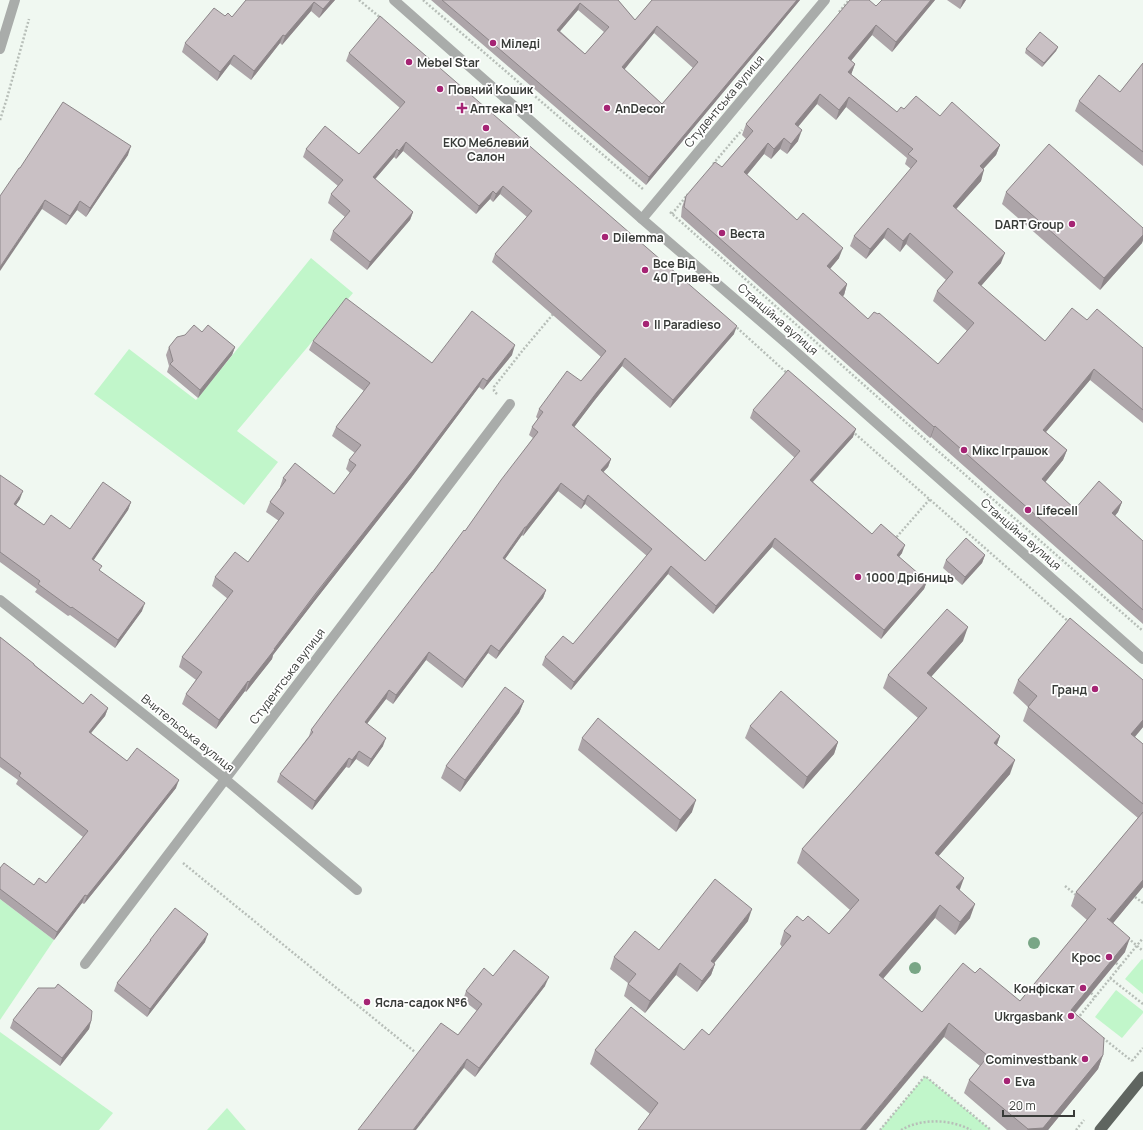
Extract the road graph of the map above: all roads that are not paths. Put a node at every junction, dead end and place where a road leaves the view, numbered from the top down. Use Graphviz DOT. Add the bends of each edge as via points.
graph roads {
  1 [pos="15,0"];
  2 [pos="394,0"];
  3 [pos="825,0"];
  4 [pos="0,49"];
  5 [pos="642,219"];
  6 [pos="510,404"];
  7 [pos="0,600"];
  8 [pos="1143,659"];
  9 [pos="225,779"];
  10 [pos="357,890"];
  11 [pos="85,964"];
  12 [pos="1143,1077"];
  13 [pos="1100,1130"];
  1 -- 4 [label="street"];
  2 -- 5 [label="street, Станційна вулиця"];
  3 -- 5 [label="street, Студентська вулиця"];
  5 -- 8 [label="street, Станційна вулиця"];
  6 -- 9 [label="street, Студентська вулиця"];
  7 -- 9 [label="street, Вчительська вулиця"];
  9 -- 10 [label="street, Вчительська вулиця"];
  9 -- 11 [label="street, Студентська вулиця"];
  12 -- 13 [label="highway"];
}
